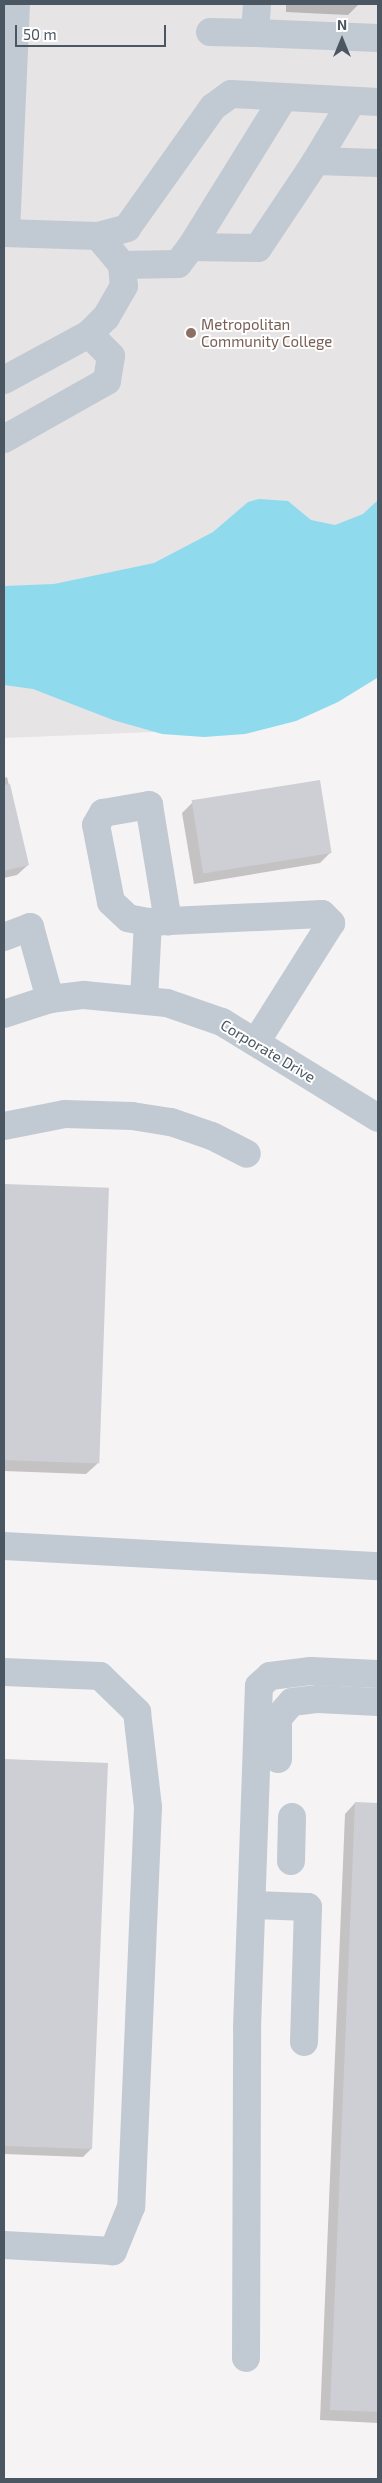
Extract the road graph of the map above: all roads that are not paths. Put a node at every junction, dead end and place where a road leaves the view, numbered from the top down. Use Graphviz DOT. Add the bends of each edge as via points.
graph roads {
  1 [pos="16,4"];
  2 [pos="257,4"];
  3 [pos="210,32"];
  4 [pos="255,33"];
  5 [pos="378,38"];
  6 [pos="284,97"];
  7 [pos="365,101"];
  8 [pos="316,162"];
  9 [pos="378,163"];
  10 [pos="5,233"];
  11 [pos="98,236"];
  12 [pos="191,247"];
  13 [pos="122,265"];
  14 [pos="98,325"];
  15 [pos="4,380"];
  16 [pos="4,439"];
  17 [pos="4,937"];
  18 [pos="50,999"];
  19 [pos="144,1000"];
  20 [pos="4,1014"];
  21 [pos="256,1042"];
  22 [pos="378,1118"];
  23 [pos="4,1126"];
  24 [pos="247,1154"];
  25 [pos="4,1546"];
  26 [pos="378,1566"];
  27 [pos="4,1672"];
  28 [pos="378,1674"];
  29 [pos="378,1702"];
  30 [pos="278,1759"];
  31 [pos="254,1838"];
  32 [pos="291,1839"];
  33 [pos="252,1905"];
  34 [pos="304,2042"];
  35 [pos="4,2245"];
  36 [pos="246,2358"];
  1 -- 10 [label="street"];
  2 -- 4 [label="street"];
  3 -- 4 [label="street"];
  4 -- 5 [label="street"];
  6 -- 7 [label="street"];
  6 -- 11 [label="street" via="231,94 213,107 127,228"];
  6 -- 12 [label="street"];
  7 -- 8 [label="street"];
  8 -- 9 [label="street"];
  8 -- 12 [label="street" via="258,248"];
  10 -- 11 [label="street"];
  11 -- 13 [label="street"];
  12 -- 13 [label="street" via="178,264"];
  13 -- 14 [label="street" via="124,286"];
  14 -- 15 [label="street"];
  14 -- 16 [label="street" via="111,356 107,381"];
  17 -- 18 [label="street" via="30,927"];
  18 -- 19 [label="street, Corporate Drive" via="84,995"];
  18 -- 20 [label="street, Corporate Drive"];
  19 -- 21 [label="street, Corporate Drive" via="167,1003 222,1022"];
  19 -- 21 [label="street" via="158,922 322,914 331,923"];
  21 -- 22 [label="street, Corporate Drive"];
  23 -- 24 [label="street" via="65,1114 132,1116 170,1122 212,1136"];
  25 -- 26 [label="street"];
  27 -- 35 [label="street" via="100,1676 137,1712 148,1806 131,2207 113,2251"];
  28 -- 31 [label="street" via="311,1671 270,1676 259,1686"];
  29 -- 30 [label="street" via="318,1699 292,1702 278,1718"];
  31 -- 32 [label="street"];
  31 -- 33 [label="street"];
  33 -- 34 [label="street" via="308,1907"];
  33 -- 36 [label="street" via="247,2028"];
}
